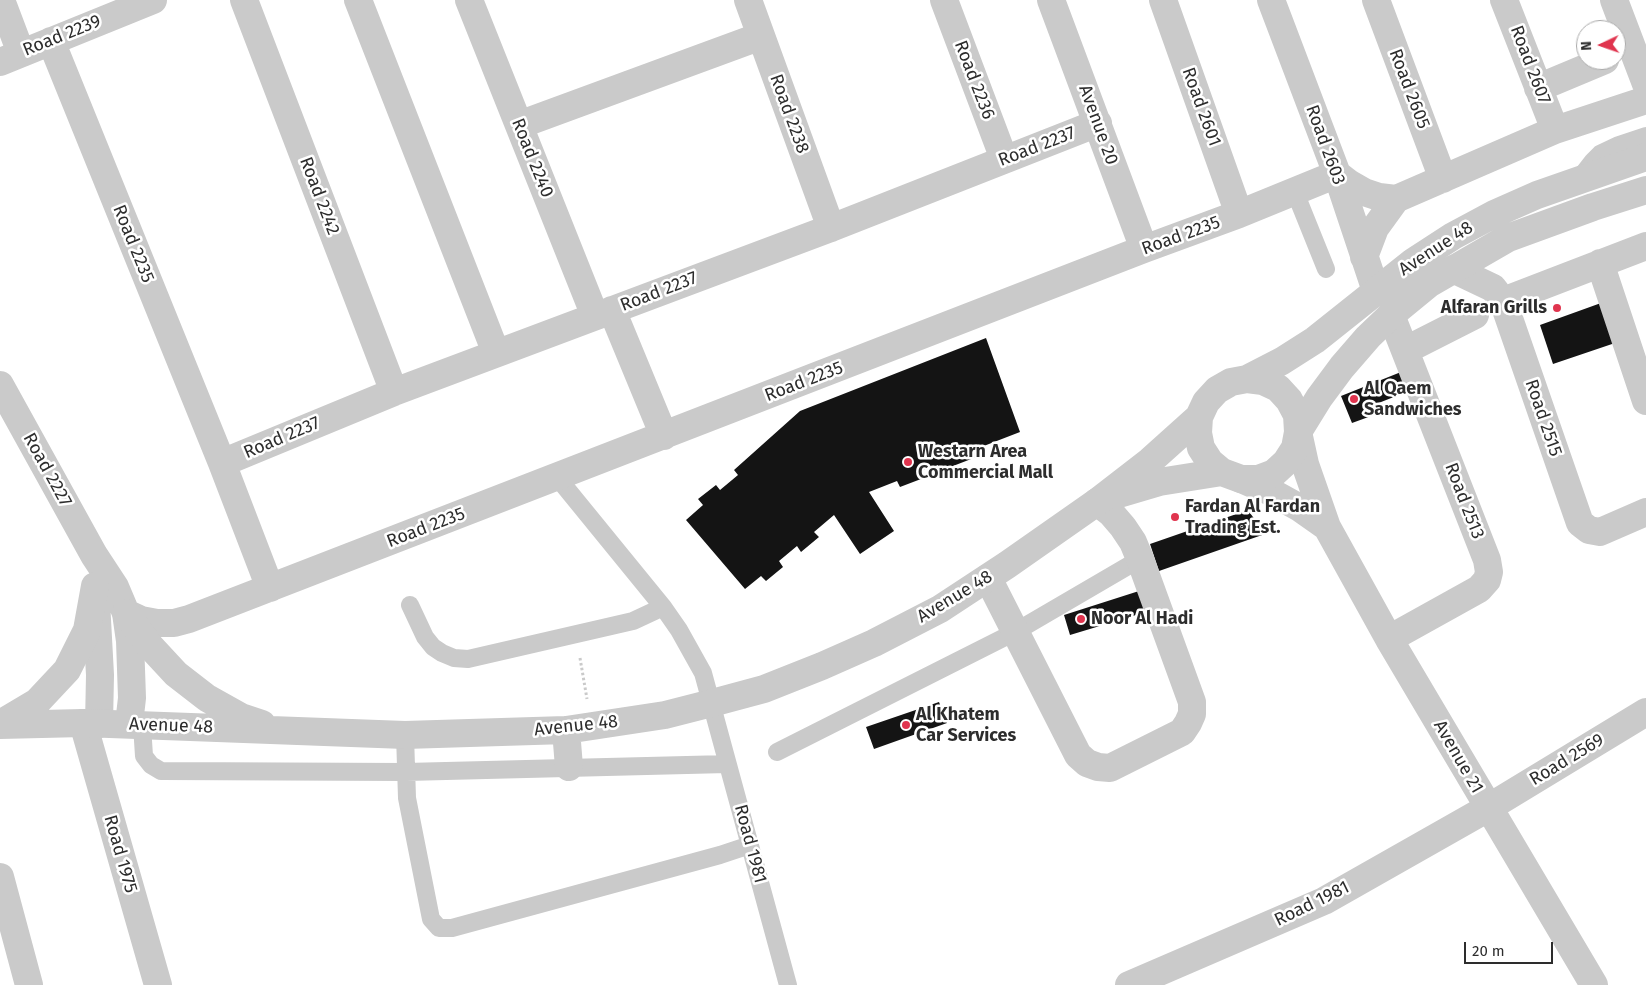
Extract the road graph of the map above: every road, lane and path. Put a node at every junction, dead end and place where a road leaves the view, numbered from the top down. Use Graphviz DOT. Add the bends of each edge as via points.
graph roads {
  1 [pos="1,0"];
  2 [pos="153,0"];
  3 [pos="244,0"];
  4 [pos="358,0"];
  5 [pos="469,0"];
  6 [pos="748,0"];
  7 [pos="944,0"];
  8 [pos="1052,0"];
  9 [pos="1163,0"];
  10 [pos="1271,0"];
  11 [pos="1376,0"];
  12 [pos="1504,0"];
  13 [pos="1614,0"];
  14 [pos="122,6"];
  15 [pos="761,36"];
  16 [pos="51,41"];
  17 [pos="1632,49"];
  18 [pos="10,58"];
  19 [pos="1581,70"];
  20 [pos="1646,84"];
  21 [pos="1538,88"];
  22 [pos="1646,100"];
  23 [pos="1098,124"];
  24 [pos="518,125"];
  25 [pos="1555,130"];
  26 [pos="1646,136"];
  27 [pos="1646,157"];
  28 [pos="1004,159"];
  29 [pos="1337,174"];
  30 [pos="1443,179"];
  31 [pos="1579,180"];
  32 [pos="1646,190"];
  33 [pos="1295,192"];
  34 [pos="1396,199"];
  35 [pos="1239,214"];
  36 [pos="831,228"];
  37 [pos="1646,246"];
  38 [pos="1144,249"];
  39 [pos="1364,257"];
  40 [pos="1600,263"];
  41 [pos="1326,269"];
  42 [pos="1454,269"];
  43 [pos="1376,291"];
  44 [pos="1503,301"];
  45 [pos="604,313"];
  46 [pos="1391,315"];
  47 [pos="1475,315"];
  48 [pos="1406,350"];
  49 [pos="496,353"];
  50 [pos="1247,379"];
  51 [pos="0,385"];
  52 [pos="394,392"];
  53 [pos="1646,401"];
  54 [pos="1199,417"];
  55 [pos="1298,432"];
  56 [pos="664,436"];
  57 [pos="222,463"];
  58 [pos="1231,476"];
  59 [pos="557,478"];
  60 [pos="1097,502"];
  61 [pos="1646,512"];
  62 [pos="1327,527"];
  63 [pos="94,555"];
  64 [pos="1140,559"];
  65 [pos="988,578"];
  66 [pos="96,586"];
  67 [pos="270,588"];
  68 [pos="410,604"];
  69 [pos="663,607"];
  70 [pos="126,613"];
  71 [pos="1016,632"];
  72 [pos="577,634"];
  73 [pos="1389,639"];
  74 [pos="712,703"];
  75 [pos="1646,712"];
  76 [pos="91,724"];
  77 [pos="0,725"];
  78 [pos="135,725"];
  79 [pos="579,728"];
  80 [pos="278,730"];
  81 [pos="405,735"];
  82 [pos="777,752"];
  83 [pos="728,764"];
  84 [pos="569,768"];
  85 [pos="406,772"];
  86 [pos="1488,808"];
  87 [pos="750,845"];
  88 [pos="0,877"];
  89 [pos="7,933"];
  90 [pos="1144,982"];
  91 [pos="29,985"];
  92 [pos="158,985"];
  93 [pos="788,985"];
  94 [pos="1594,985"];
  1 -- 18 [label="street"];
  2 -- 14 [label="street, Road 2239"];
  3 -- 52 [label="street, Road 2242"];
  4 -- 49 [label="street"];
  5 -- 24 [label="street, Road 2240"];
  6 -- 15 [label="street, Road 2238"];
  7 -- 28 [label="street, Road 2236"];
  8 -- 23 [label="street, Avenue 20"];
  9 -- 35 [label="street, Road 2601"];
  10 -- 29 [label="street, Road 2603"];
  11 -- 30 [label="street, Road 2605"];
  12 -- 21 [label="street, Road 2607"];
  13 -- 17 [label="street"];
  14 -- 16 [label="street, Road 2239"];
  15 -- 24 [label="street"];
  15 -- 36 [label="street, Road 2238"];
  16 -- 18 [label="street, Road 2239"];
  16 -- 57 [label="street, Road 2235"];
  17 -- 20 [label="street"];
  19 -- 21 [label="street"];
  21 -- 25 [label="street, Road 2607"];
  22 -- 25 [label="street"];
  23 -- 28 [label="street, Road 2237"];
  23 -- 38 [label="street, Avenue 20"];
  24 -- 45 [label="street, Road 2240"];
  25 -- 30 [label="street"];
  26 -- 31 [label="lane" via="1600,154"];
  27 -- 31 [label="street, Avenue 48"];
  28 -- 36 [label="street, Road 2237"];
  29 -- 33 [label="street, Road 2235"];
  29 -- 34 [label="street" via="1364,192"];
  29 -- 39 [label="street, Road 2603"];
  30 -- 34 [label="street"];
  31 -- 43 [label="street, Avenue 48" via="1502,210 1453,236"];
  32 -- 42 [label="street, Avenue 48" via="1508,238"];
  33 -- 35 [label="street, Road 2235"];
  33 -- 41 [label="lane"];
  34 -- 39 [label="street" via="1375,228"];
  35 -- 38 [label="street, Road 2235"];
  36 -- 45 [label="street, Road 2237"];
  37 -- 40 [label="street"];
  38 -- 56 [label="street, Road 2235"];
  39 -- 43 [label="street, Road 2603"];
  40 -- 44 [label="street"];
  40 -- 53 [label="street"];
  42 -- 44 [label="street, Road 2515" via="1493,288"];
  42 -- 46 [label="street, Avenue 48" via="1430,283"];
  43 -- 50 [label="street, Avenue 48" via="1315,340"];
  44 -- 61 [label="street, Road 2515" via="1580,523 1589,530 1600,532"];
  45 -- 49 [label="street, Road 2237"];
  45 -- 56 [label="street, Road 2240"];
  46 -- 48 [label="street, Road 2513"];
  46 -- 55 [label="street, Avenue 48" via="1342,367"];
  47 -- 48 [label="street"];
  48 -- 73 [label="street, Road 2513" via="1489,572 1479,589"];
  49 -- 52 [label="street, Road 2237"];
  50 -- 54 [label="street" via="1231,382 1216,390"];
  50 -- 55 [label="street" via="1263,381 1284,394 1296,415"];
  51 -- 63 [label="street, Road 2227"];
  52 -- 57 [label="street, Road 2237"];
  54 -- 58 [label="street" via="1201,448 1210,462"];
  54 -- 60 [label="street, Avenue 48"];
  55 -- 58 [label="street" via="1295,448 1274,473 1258,479"];
  55 -- 62 [label="street, Avenue 21" via="1305,464"];
  56 -- 59 [label="street, Road 2235"];
  57 -- 67 [label="street, Road 2235"];
  58 -- 60 [label="street, Avenue 48" via="1158,482"];
  58 -- 62 [label="street" via="1271,492"];
  59 -- 67 [label="street, Road 2235"];
  59 -- 69 [label="lane, Road 1981"];
  60 -- 64 [label="street" via="1123,527"];
  60 -- 65 [label="street, Avenue 48"];
  62 -- 73 [label="street, Avenue 21"];
  63 -- 66 [label="street, Road 2227"];
  63 -- 70 [label="street, Road 2227" via="115,587"];
  64 -- 71 [label="lane"];
  64 -- 71 [label="street" via="1192,702 1188,724 1172,738 1110,768 1087,763 1078,755"];
  65 -- 71 [label="street"];
  65 -- 74 [label="street, Avenue 48" via="940,609 874,643 764,689"];
  66 -- 76 [label="street, Road 2227" via="100,675"];
  66 -- 77 [label="street" via="87,630 67,670 37,702"];
  67 -- 70 [label="street, Road 2235" via="174,623 141,620"];
  68 -- 72 [label="lane" via="433,647 454,658 482,657"];
  69 -- 72 [label="lane" via="633,621"];
  69 -- 74 [label="lane, Road 1981" via="693,654"];
  70 -- 78 [label="street, Road 2227"];
  70 -- 80 [label="street" via="176,674 207,698 241,717"];
  71 -- 82 [label="lane"];
  72 -- 79 [label="path"];
  73 -- 86 [label="street, Avenue 21"];
  74 -- 79 [label="street, Avenue 48"];
  74 -- 83 [label="lane, Road 1981"];
  75 -- 86 [label="street, Road 2569"];
  76 -- 77 [label="street, Avenue 48"];
  76 -- 78 [label="street, Avenue 48"];
  76 -- 92 [label="street, Road 1975"];
  78 -- 80 [label="street, Avenue 48"];
  78 -- 85 [label="lane" via="144,756 151,766 161,771"];
  79 -- 81 [label="street, Avenue 48"];
  79 -- 84 [label="street"];
  80 -- 81 [label="street, Avenue 48"];
  81 -- 85 [label="lane"];
  83 -- 84 [label="lane"];
  83 -- 87 [label="lane, Road 1981"];
  84 -- 85 [label="lane"];
  85 -- 87 [label="lane" via="407,798 431,919 439,928 452,928"];
  86 -- 90 [label="street, Road 1981" via="1324,901"];
  86 -- 94 [label="street, Avenue 21"];
  87 -- 93 [label="lane, Road 1981"];
  88 -- 89 [label="street"];
  89 -- 91 [label="street"];
}
